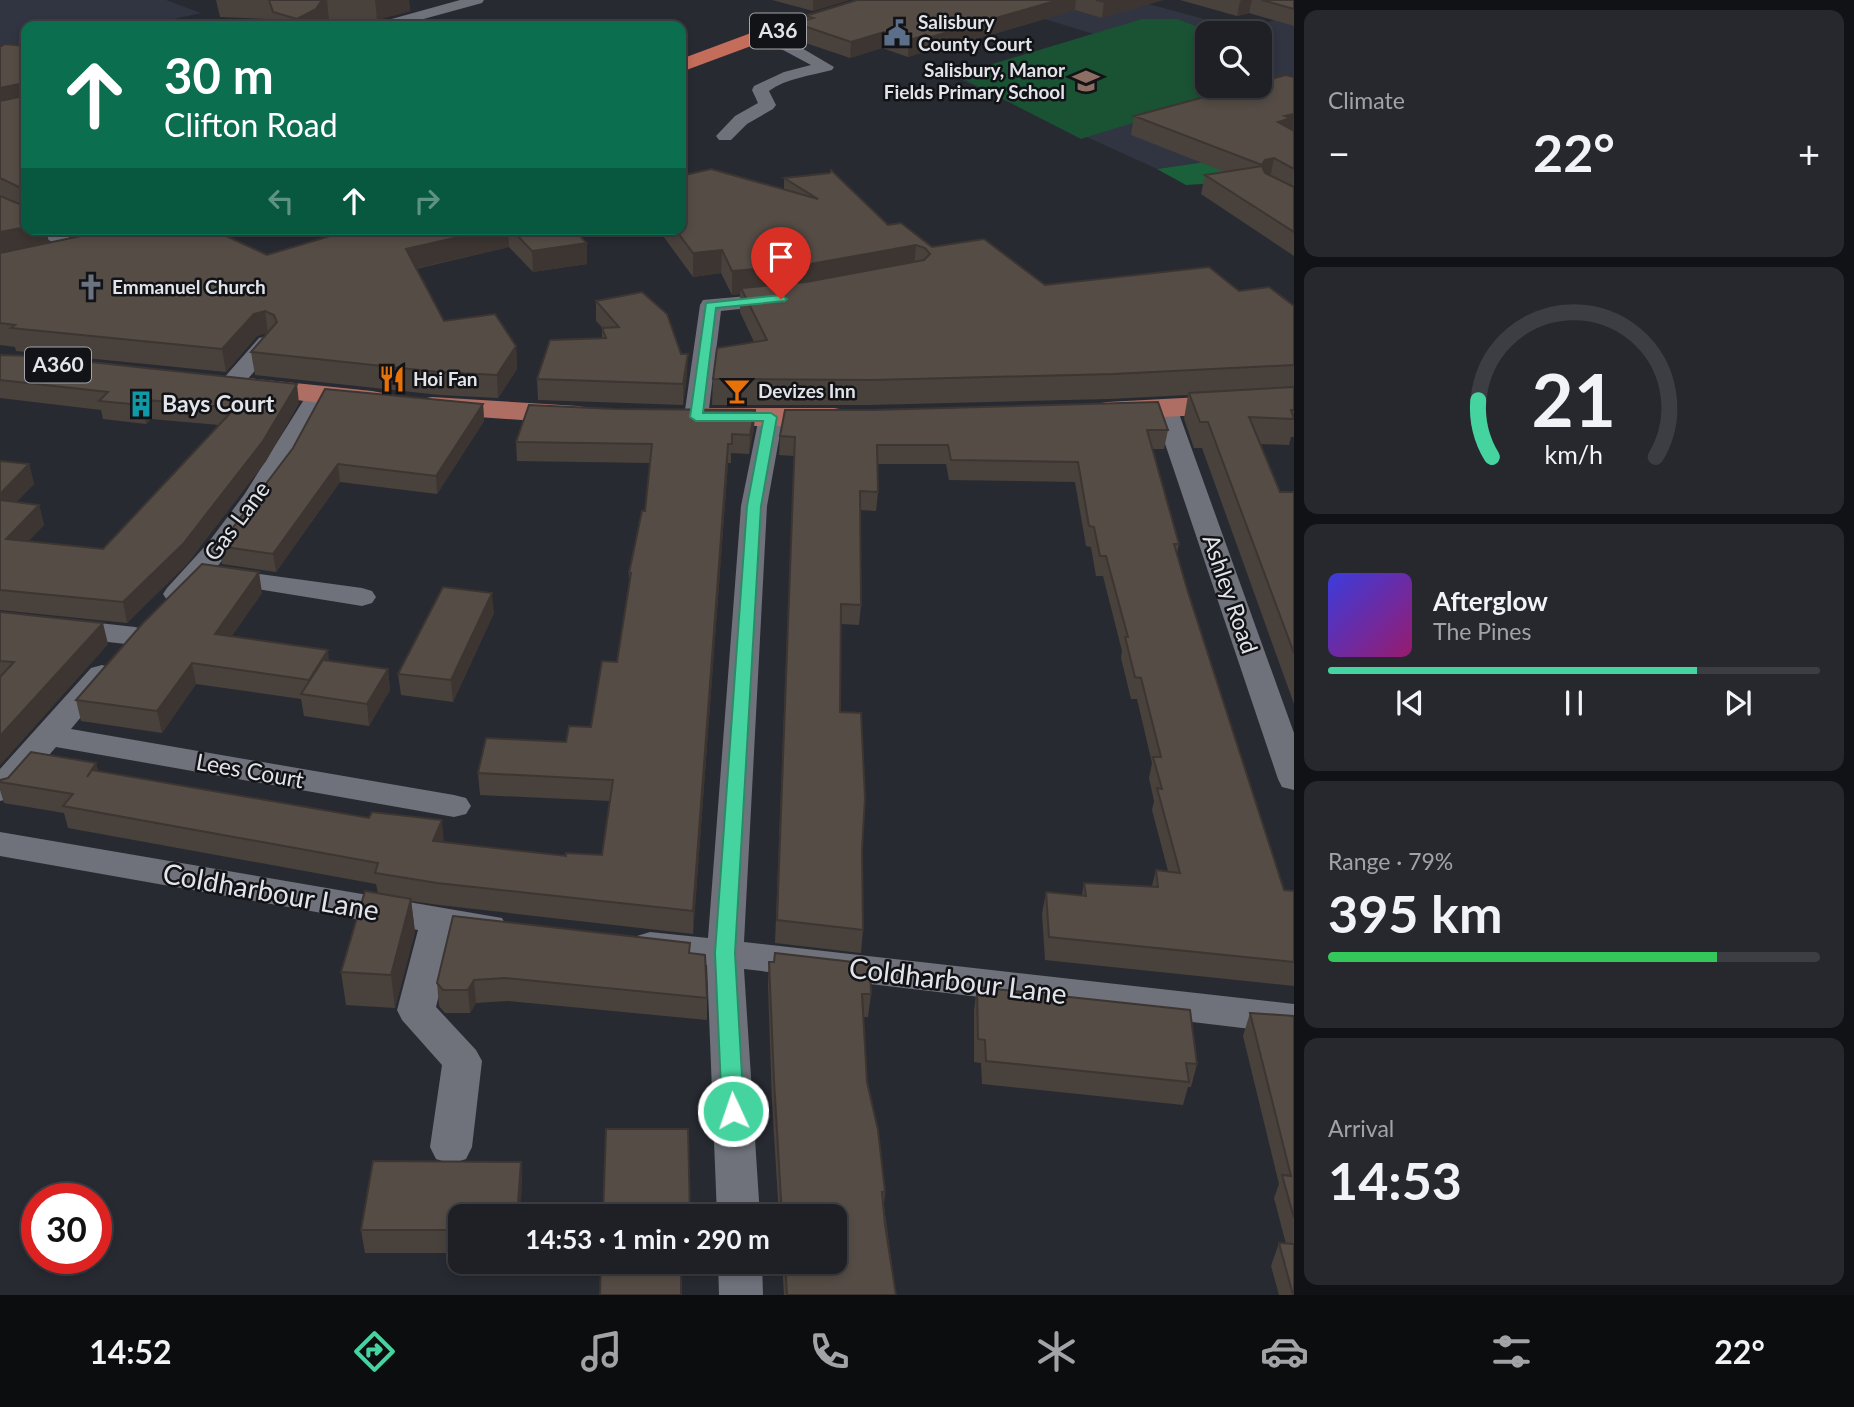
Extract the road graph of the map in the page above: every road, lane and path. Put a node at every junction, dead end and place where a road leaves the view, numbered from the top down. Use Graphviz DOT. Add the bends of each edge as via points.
graph roads {
  1 [pos="477,0"];
  2 [pos="878,0"];
  3 [pos="400,21"];
  4 [pos="758,37"];
  5 [pos="686,64"];
  6 [pos="725,136"];
  7 [pos="57,235"];
  8 [pos="88,248"];
  9 [pos="42,258"];
  10 [pos="804,297"];
  11 [pos="267,343"];
  12 [pos="216,384"];
  13 [pos="318,395"];
  14 [pos="1294,401"];
  15 [pos="1165,408"];
  16 [pos="1072,411"];
  17 [pos="601,416"];
  18 [pos="684,417"];
  19 [pos="771,417"];
  20 [pos="858,417"];
  21 [pos="199,572"];
  22 [pos="362,597"];
  23 [pos="0,621"];
  24 [pos="135,636"];
  25 [pos="47,735"];
  26 [pos="1294,779"];
  27 [pos="0,790"];
  28 [pos="454,806"];
  29 [pos="0,844"];
  30 [pos="439,921"];
  31 [pos="520,930"];
  32 [pos="616,941"];
  33 [pos="725,953"];
  34 [pos="1294,1020"];
  35 [pos="452,1147"];
  36 [pos="737,1204"];
  37 [pos="740,1274"];
  38 [pos="741,1295"];
  1 -- 3 [label="street"];
  2 -- 4 [label="highway, A36"];
  4 -- 5 [label="highway, A36"];
  4 -- 6 [label="street" via="826,67 770,83 760,90 766,105"];
  7 -- 8 [label="street"];
  8 -- 9 [label="highway"];
  10 -- 18 [label="street" via="710,305"];
  11 -- 12 [label="street"];
  12 -- 13 [label="main road"];
  13 -- 17 [label="main road"];
  13 -- 21 [label="street, Gas Lane" via="280,464"];
  14 -- 15 [label="main road"];
  15 -- 16 [label="main road"];
  15 -- 26 [label="street, Ashley Road"];
  18 -- 19 [label="main road"];
  19 -- 20 [label="main road"];
  19 -- 33 [label="street" via="754,506"];
  21 -- 22 [label="street"];
  21 -- 24 [label="street, Gas Lane"];
  23 -- 24 [label="street"];
  24 -- 25 [label="street, Gas Lane"];
  25 -- 27 [label="street, Gas Lane"];
  25 -- 28 [label="street, Lees Court"];
  29 -- 30 [label="street, Coldharbour Lane"];
  30 -- 31 [label="street, Coldharbour Lane"];
  30 -- 35 [label="street" via="416,1010 462,1061"];
  32 -- 33 [label="street, Coldharbour Lane"];
  33 -- 34 [label="street, Coldharbour Lane"];
  33 -- 36 [label="street"];
  37 -- 38 [label="street"];
}
